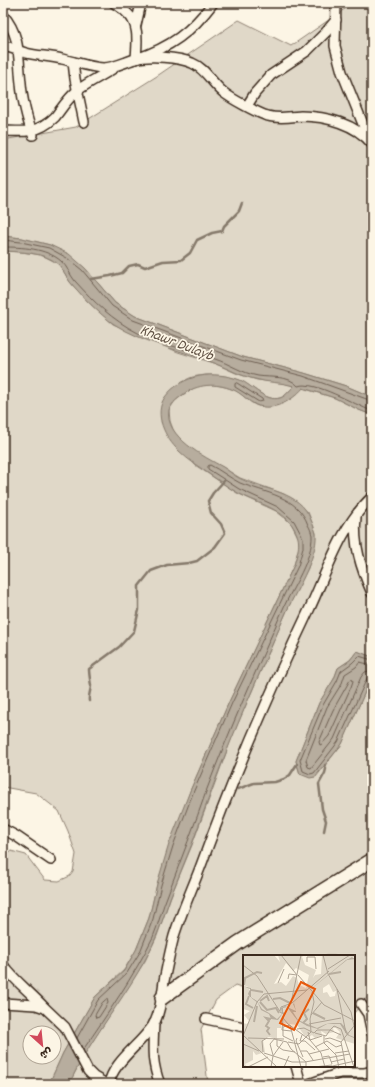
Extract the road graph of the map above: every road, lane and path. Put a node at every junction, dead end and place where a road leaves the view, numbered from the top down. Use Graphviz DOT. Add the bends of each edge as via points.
graph roads {
  1 [pos="114,3"];
  2 [pos="140,3"];
  3 [pos="213,3"];
  4 [pos="336,3"];
  5 [pos="3,14"];
  6 [pos="336,20"];
  7 [pos="136,25"];
  8 [pos="3,46"];
  9 [pos="19,51"];
  10 [pos="136,59"];
  11 [pos="73,62"];
  12 [pos="121,65"];
  13 [pos="78,91"];
  14 [pos="247,106"];
  15 [pos="84,122"];
  16 [pos="3,131"];
  17 [pos="32,133"];
  18 [pos="371,143"];
  19 [pos="372,497"];
  20 [pos="356,516"];
  21 [pos="372,593"];
  22 [pos="3,829"];
  23 [pos="51,860"];
  24 [pos="372,860"];
  25 [pos="3,965"];
  26 [pos="162,998"];
  27 [pos="3,1003"];
  28 [pos="361,1004"];
  29 [pos="45,1008"];
  30 [pos="206,1019"];
  31 [pos="154,1023"];
  32 [pos="243,1027"];
  33 [pos="372,1033"];
  34 [pos="296,1067"];
  35 [pos="372,1071"];
  36 [pos="315,1083"];
  37 [pos="107,1084"];
  38 [pos="160,1084"];
  39 [pos="301,1084"];
  1 -- 7 [label="street" via="128,13"];
  2 -- 7 [label="street"];
  3 -- 10 [label="street" via="193,28 167,47"];
  4 -- 6 [label="street"];
  5 -- 9 [label="street" via="16,38"];
  6 -- 14 [label="street" via="306,51 271,75 255,92"];
  6 -- 18 [label="street" via="335,46 342,72"];
  7 -- 10 [label="street"];
  8 -- 9 [label="street"];
  9 -- 11 [label="street"];
  9 -- 17 [label="street" via="21,84"];
  10 -- 12 [label="street"];
  10 -- 14 [label="street" via="150,57 192,62 224,92"];
  11 -- 12 [label="street" via="105,68"];
  11 -- 13 [label="street"];
  12 -- 13 [label="street"];
  13 -- 15 [label="street"];
  13 -- 17 [label="street" via="54,117"];
  14 -- 18 [label="street" via="271,117 303,116 350,126"];
  16 -- 17 [label="street"];
  19 -- 20 [label="street"];
  20 -- 21 [label="street" via="357,551"];
  20 -- 26 [label="street" via="336,549 225,800 175,935"];
  22 -- 23 [label="street"];
  24 -- 26 [label="main road" via="238,943"];
  25 -- 29 [label="street"];
  26 -- 31 [label="street"];
  27 -- 29 [label="street"];
  28 -- 33 [label="street" via="368,1014"];
  29 -- 37 [label="street" via="65,1027 88,1071"];
  30 -- 32 [label="street"];
  31 -- 37 [label="street" via="123,1059"];
  31 -- 38 [label="street" via="153,1056"];
  34 -- 39 [label="street"];
  35 -- 36 [label="street" via="340,1073"];
}
